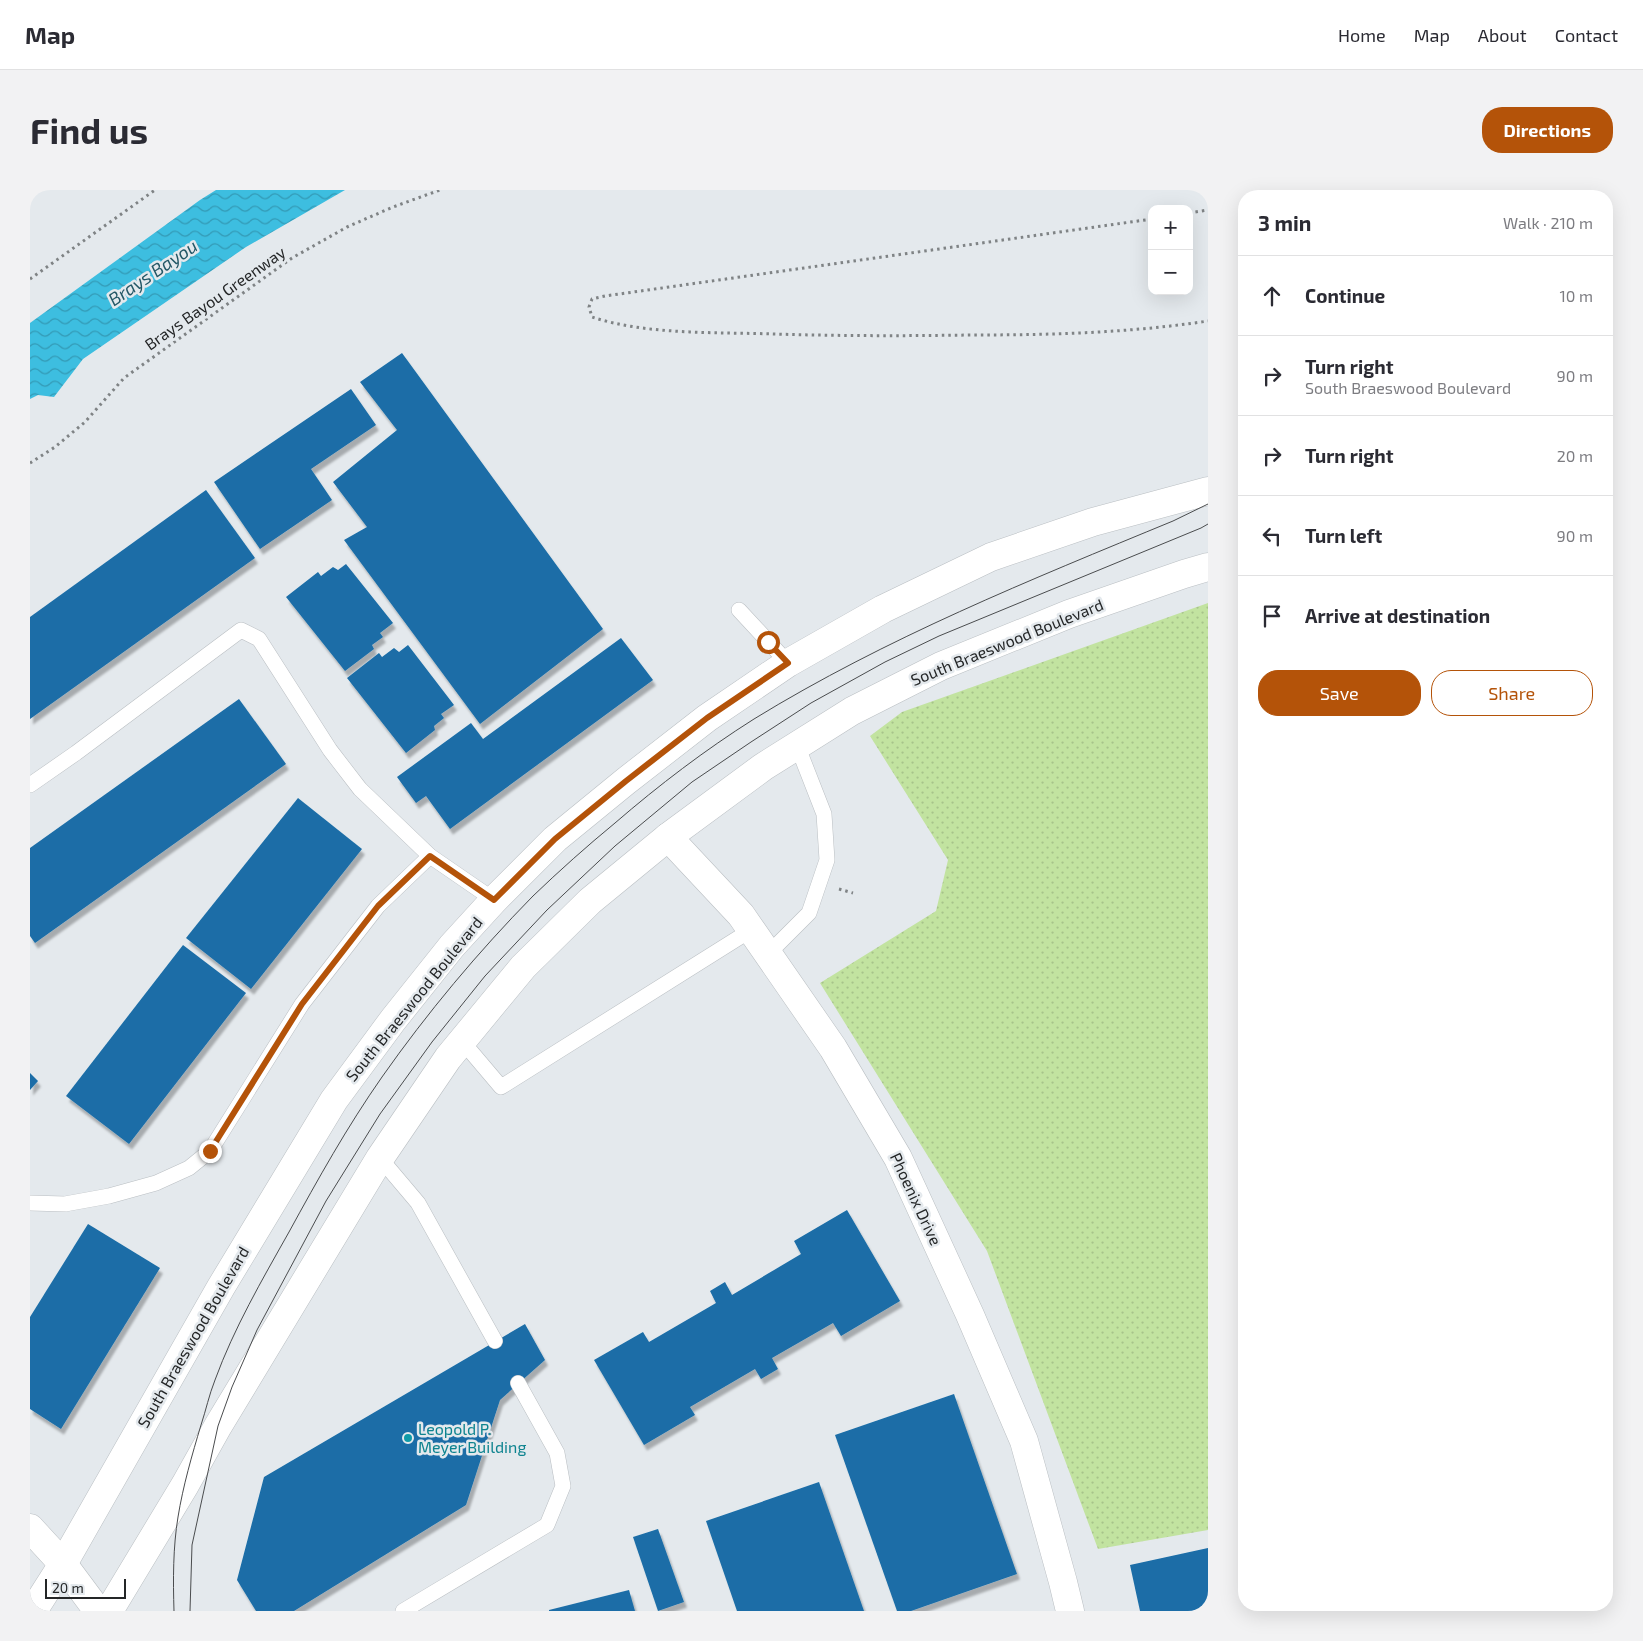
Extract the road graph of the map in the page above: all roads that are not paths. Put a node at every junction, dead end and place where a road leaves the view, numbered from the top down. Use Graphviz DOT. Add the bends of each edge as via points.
graph roads {
  1 [pos="1208,491"];
  2 [pos="1208,568"];
  3 [pos="739,610"];
  4 [pos="788,663"];
  5 [pos="797,745"];
  6 [pos="30,785"];
  7 [pos="668,837"];
  8 [pos="430,856"];
  9 [pos="494,900"];
  10 [pos="752,930"];
  11 [pos="768,954"];
  12 [pos="462,1041"];
  13 [pos="380,1158"];
  14 [pos="30,1204"];
  15 [pos="495,1342"];
  16 [pos="518,1384"];
  17 [pos="30,1528"];
  18 [pos="63,1564"];
  19 [pos="33,1611"];
  20 [pos="98,1611"];
  21 [pos="109,1611"];
  22 [pos="403,1611"];
  23 [pos="1070,1611"];
  1 -- 4 [label="main road, South Braeswood Boulevard" via="1093,522 991,557 883,609"];
  2 -- 5 [label="main road, South Braeswood Boulevard" via="1068,614 940,666 852,711"];
  3 -- 4 [label="lane"];
  4 -- 9 [label="main road, South Braeswood Boulevard" via="707,718 626,781 555,839"];
  5 -- 7 [label="main road, South Braeswood Boulevard"];
  5 -- 11 [label="lane" via="824,814 827,860 808,913"];
  6 -- 8 [label="lane" via="240,630 259,639 330,750 360,789"];
  7 -- 10 [label="main road, Phoenix Drive"];
  7 -- 12 [label="main road, South Braeswood Boulevard" via="590,901 523,967"];
  8 -- 9 [label="lane"];
  8 -- 14 [label="lane" via="378,906 302,1004 210,1151 189,1168 156,1183 65,1204"];
  9 -- 18 [label="main road, South Braeswood Boulevard" via="410,998 334,1100 221,1287"];
  10 -- 11 [label="main road, Phoenix Drive"];
  10 -- 12 [label="lane" via="500,1088"];
  11 -- 23 [label="main road, Phoenix Drive" via="833,1048 898,1158 1024,1441"];
  12 -- 13 [label="main road, South Braeswood Boulevard"];
  13 -- 15 [label="lane" via="418,1202"];
  13 -- 21 [label="main road, South Braeswood Boulevard"];
  16 -- 22 [label="lane" via="557,1453 563,1486 547,1525"];
  17 -- 18 [label="main road"];
  18 -- 19 [label="main road, South Braeswood Boulevard"];
  18 -- 20 [label="main road"];
}
